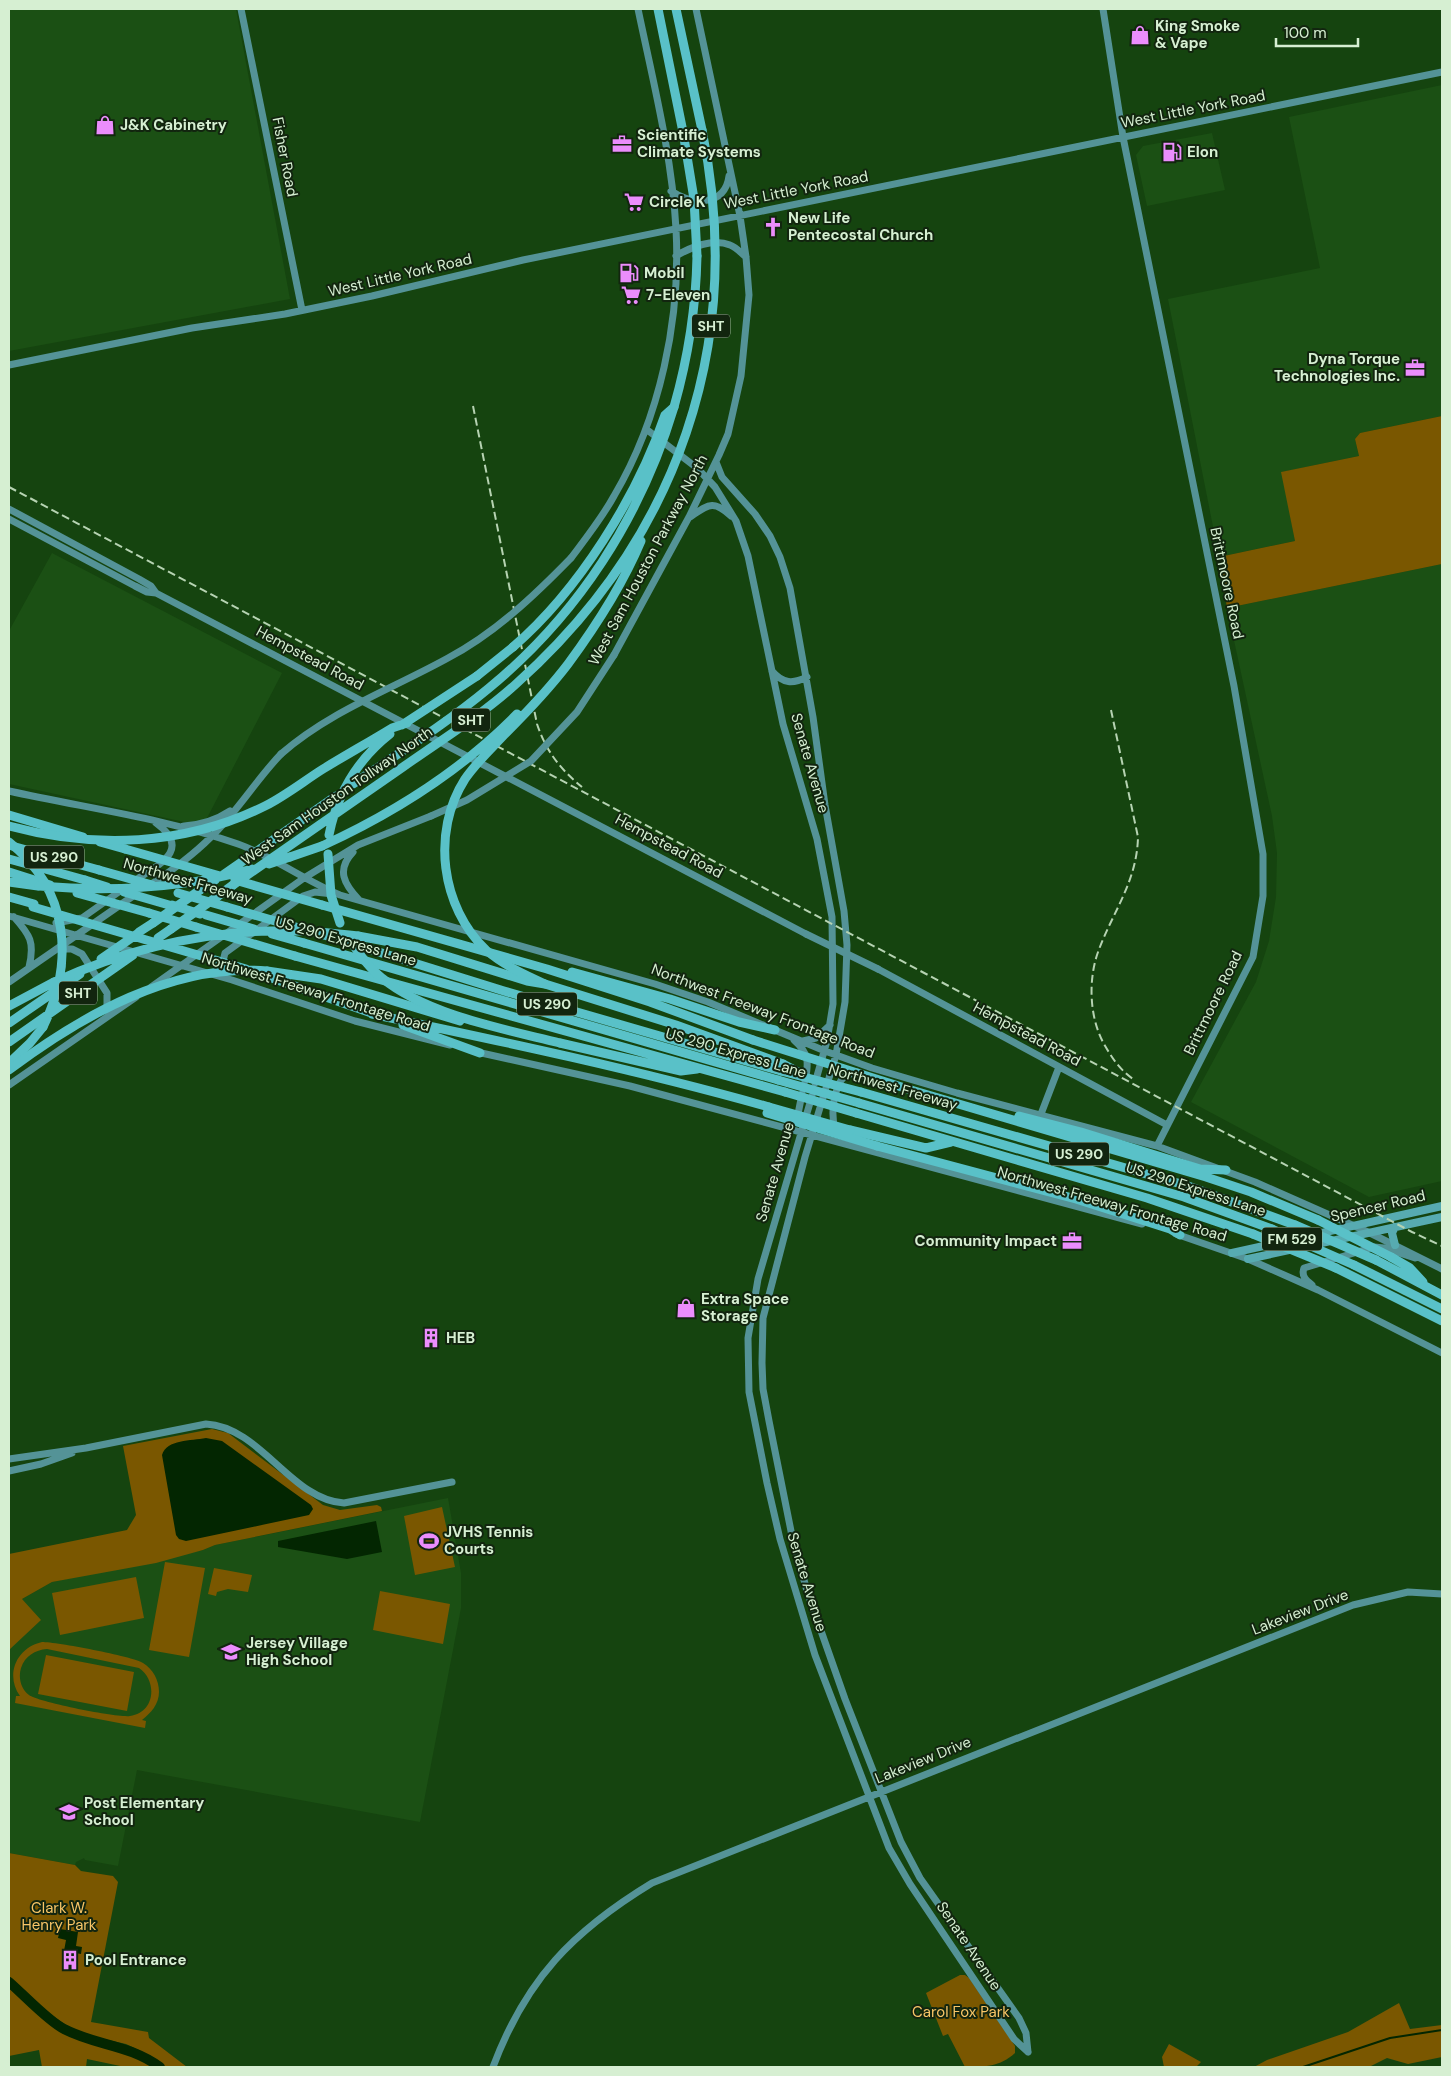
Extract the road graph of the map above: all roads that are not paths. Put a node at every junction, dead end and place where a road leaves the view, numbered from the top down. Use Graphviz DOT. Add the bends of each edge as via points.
graph roads {
  1 [pos="241,9"];
  2 [pos="638,9"];
  3 [pos="658,9"];
  4 [pos="676,9"];
  5 [pos="696,9"];
  6 [pos="1103,9"];
  7 [pos="1442,72"];
  8 [pos="1123,137"];
  9 [pos="730,171"];
  10 [pos="671,191"];
  11 [pos="740,216"];
  12 [pos="676,228"];
  13 [pos="676,256"];
  14 [pos="746,257"];
  15 [pos="302,310"];
  16 [pos="9,365"];
  17 [pos="674,407"];
  18 [pos="646,428"];
  19 [pos="716,462"];
  20 [pos="708,479"];
  21 [pos="9,509"];
  22 [pos="653,514"];
  23 [pos="689,517"];
  24 [pos="9,519"];
  25 [pos="736,520"];
  26 [pos="156,593"];
  27 [pos="607,604"];
  28 [pos="772,671"];
  29 [pos="807,678"];
  30 [pos="406,723"];
  31 [pos="9,791"];
  32 [pos="236,807"];
  33 [pos="9,814"];
  34 [pos="154,821"];
  35 [pos="9,826"];
  36 [pos="174,826"];
  37 [pos="212,836"];
  38 [pos="9,843"];
  39 [pos="358,846"];
  40 [pos="9,858"];
  41 [pos="9,872"];
  42 [pos="304,878"];
  43 [pos="9,882"];
  44 [pos="340,895"];
  45 [pos="9,896"];
  46 [pos="359,900"];
  47 [pos="9,901"];
  48 [pos="33,906"];
  49 [pos="11,916"];
  50 [pos="43,925"];
  51 [pos="76,934"];
  52 [pos="54,949"];
  53 [pos="182,965"];
  54 [pos="30,967"];
  55 [pos="547,969"];
  56 [pos="232,980"];
  57 [pos="9,982"];
  58 [pos="545,984"];
  59 [pos="9,1006"];
  60 [pos="372,1014"];
  61 [pos="104,1020"];
  62 [pos="477,1021"];
  63 [pos="9,1023"];
  64 [pos="830,1024"];
  65 [pos="775,1030"];
  66 [pos="789,1036"];
  67 [pos="9,1042"];
  68 [pos="803,1042"];
  69 [pos="825,1051"];
  70 [pos="480,1053"];
  71 [pos="836,1055"];
  72 [pos="9,1063"];
  73 [pos="1060,1067"];
  74 [pos="702,1068"];
  75 [pos="872,1068"];
  76 [pos="9,1070"];
  77 [pos="780,1076"];
  78 [pos="9,1085"];
  79 [pos="940,1099"];
  80 [pos="768,1110"];
  81 [pos="1041,1114"];
  82 [pos="770,1124"];
  83 [pos="1167,1125"];
  84 [pos="801,1132"];
  85 [pos="812,1136"];
  86 [pos="953,1142"];
  87 [pos="1157,1146"];
  88 [pos="854,1148"];
  89 [pos="1226,1170"];
  90 [pos="1442,1206"];
  91 [pos="1442,1217"];
  92 [pos="1353,1226"];
  93 [pos="1395,1227"];
  94 [pos="1368,1232"];
  95 [pos="1180,1235"];
  96 [pos="1395,1245"];
  97 [pos="1232,1252"];
  98 [pos="1248,1259"];
  99 [pos="1434,1264"];
  100 [pos="1442,1269"];
  101 [pos="1426,1286"];
  102 [pos="1318,1290"];
  103 [pos="1442,1295"];
  104 [pos="1442,1309"];
  105 [pos="1442,1321"];
  106 [pos="1442,1353"];
  107 [pos="86,1448"];
  108 [pos="9,1459"];
  109 [pos="9,1471"];
  110 [pos="452,1482"];
  111 [pos="1442,1594"];
  112 [pos="881,1792"];
  113 [pos="869,1796"];
  114 [pos="493,2067"];
  1 -- 15 [label="main road, Fisher Road"];
  2 -- 10 [label="main road" via="667,149"];
  3 -- 17 [label="highway, West Sam Houston Tollway North / SHT, bridge" via="694,199 697,269 690,339"];
  4 -- 22 [label="highway, West Sam Houston Tollway North / SHT, bridge" via="711,181 715,231 713,311 694,409"];
  5 -- 9 [label="main road, West Sam Houston Parkway North"];
  6 -- 8 [label="main road, Brittmoore Road"];
  7 -- 8 [label="main road, West Little York Road"];
  8 -- 11 [label="main road, West Little York Road"];
  8 -- 83 [label="main road, Brittmoore Road" via="1234,686 1263,854 1263,896 1253,957"];
  9 -- 10 [label="main road" via="726,189 715,198 698,201 682,198"];
  9 -- 11 [label="main road, West Sam Houston Parkway North"];
  10 -- 12 [label="main road"];
  11 -- 12 [label="main road, West Little York Road"];
  11 -- 14 [label="main road, West Sam Houston Parkway North"];
  12 -- 13 [label="main road"];
  12 -- 15 [label="main road, West Little York Road"];
  13 -- 14 [label="main road" via="696,246 723,243"];
  13 -- 18 [label="main road" via="674,300 664,367"];
  14 -- 19 [label="main road, West Sam Houston Parkway North" via="749,295 741,376 728,434"];
  15 -- 16 [label="main road, West Little York Road"];
  17 -- 30 [label="highway, bridge" via="665,415 645,465 615,521 548,613 490,667"];
  17 -- 63 [label="highway, West Sam Houston Tollway North / SHT, bridge" via="651,473 614,544 568,609 513,667 456,713"];
  18 -- 20 [label="main road, Senate Avenue"];
  18 -- 32 [label="main road, bridge" via="615,495 571,558 528,602 476,642 314,728 281,754"];
  19 -- 20 [label="main road, West Sam Houston Parkway North"];
  19 -- 29 [label="main road, Senate Avenue" via="722,477 770,536 780,557 790,588"];
  20 -- 23 [label="main road, West Sam Houston Parkway North"];
  20 -- 25 [label="main road, Senate Avenue"];
  21 -- 26 [label="main road, Hempstead Road" via="145,582"];
  22 -- 27 [label="highway, bridge" via="630,566"];
  22 -- 67 [label="highway, West Sam Houston Tollway North / SHT, bridge" via="598,598 514,686 475,717"];
  23 -- 25 [label="main road" via="712,505 720,506"];
  23 -- 39 [label="main road, West Sam Houston Parkway North, bridge" via="614,655 577,712 531,761 467,800"];
  24 -- 26 [label="main road, Hempstead Road" via="135,586"];
  25 -- 28 [label="main road, Senate Avenue" via="748,556"];
  26 -- 73 [label="main road, Hempstead Road, bridge"];
  27 -- 43 [label="highway, bridge" via="535,694 487,742 414,797 353,832 265,866 194,883 115,890"];
  27 -- 58 [label="highway, bridge" via="543,694 464,781 450,810 446,831 446,872 452,896 465,922 487,950"];
  28 -- 29 [label="main road" via="788,682"];
  28 -- 64 [label="main road, Senate Avenue" via="783,724 817,839 832,918 833,1004"];
  29 -- 71 [label="main road, Senate Avenue" via="846,936 845,1002"];
  30 -- 35 [label="highway, bridge" via="383,733 267,805 208,829 137,841 100,841 40,835"];
  30 -- 62 [label="highway, bridge" via="368,754 341,796 328,844 331,894 340,923 350,940 382,978 406,995"];
  31 -- 34 [label="main road, Northwest Freeway Frontage Road"];
  32 -- 36 [label="main road" via="206,823"];
  32 -- 37 [label="main road"];
  33 -- 55 [label="highway, bridge"];
  34 -- 36 [label="main road, Northwest Freeway Frontage Road"];
  34 -- 50 [label="main road" via="167,831 173,843 171,853 162,862 82,918"];
  36 -- 37 [label="main road, Northwest Freeway Frontage Road"];
  37 -- 42 [label="main road, Northwest Freeway Frontage Road" via="256,851"];
  37 -- 51 [label="main road" via="170,872"];
  38 -- 72 [label="highway, bridge" via="44,880 56,906 63,934 63,957 53,1006 43,1027"];
  38 -- 77 [label="highway, Northwest Freeway / US 290, bridge" via="314,932"];
  39 -- 42 [label="main road, West Sam Houston Parkway North"];
  39 -- 46 [label="main road" via="345,862 343,876 347,888"];
  40 -- 77 [label="highway, US 290 Express Lane, bridge"];
  41 -- 74 [label="highway, Northwest Freeway / US 290, bridge" via="295,956"];
  42 -- 44 [label="main road, Northwest Freeway Frontage Road"];
  42 -- 53 [label="main road, West Sam Houston Parkway North"];
  44 -- 46 [label="main road, Northwest Freeway Frontage Road"];
  44 -- 56 [label="main road" via="315,892 303,896 225,953 223,969"];
  45 -- 48 [label="highway"];
  46 -- 65 [label="main road, Northwest Freeway Frontage Road" via="655,984"];
  47 -- 48 [label="highway"];
  48 -- 60 [label="highway, bridge" via="217,959"];
  49 -- 50 [label="main road, Northwest Freeway Frontage Road"];
  49 -- 54 [label="main road" via="31,939"];
  50 -- 51 [label="main road, Northwest Freeway Frontage Road"];
  51 -- 52 [label="main road"];
  51 -- 53 [label="main road, Northwest Freeway Frontage Road"];
  52 -- 54 [label="main road"];
  52 -- 61 [label="main road" via="72,948 82,954 107,993"];
  53 -- 56 [label="main road, Northwest Freeway Frontage Road"];
  53 -- 61 [label="main road, West Sam Houston Parkway North"];
  54 -- 57 [label="main road"];
  55 -- 65 [label="highway" via="576,972 738,1022"];
  55 -- 79 [label="highway, bridge" via="753,1040"];
  56 -- 70 [label="main road, Northwest Freeway Frontage Road" via="355,1021"];
  58 -- 59 [label="highway, bridge" via="388,941 305,931 261,931 208,936 135,951 74,973"];
  58 -- 77 [label="highway" via="676,1025"];
  60 -- 70 [label="highway"];
  60 -- 80 [label="highway" via="643,1073"];
  61 -- 78 [label="main road, West Sam Houston Parkway North"];
  62 -- 74 [label="highway, bridge" via="681,1071"];
  62 -- 76 [label="highway, bridge" via="460,1021 321,979 259,970 224,972 197,976 129,998 56,1036"];
  64 -- 68 [label="main road" via="816,1038"];
  64 -- 69 [label="main road, Senate Avenue"];
  65 -- 66 [label="main road, Northwest Freeway Frontage Road"];
  66 -- 68 [label="main road, Northwest Freeway Frontage Road"];
  66 -- 82 [label="main road" via="804,1048 808,1068 798,1114 789,1120"];
  68 -- 69 [label="main road, Northwest Freeway Frontage Road"];
  69 -- 71 [label="main road, Northwest Freeway Frontage Road"];
  69 -- 84 [label="main road, Senate Avenue"];
  70 -- 82 [label="main road, Northwest Freeway Frontage Road" via="630,1086"];
  71 -- 75 [label="main road, Northwest Freeway Frontage Road"];
  71 -- 85 [label="main road, Senate Avenue"];
  73 -- 81 [label="main road"];
  73 -- 83 [label="main road, Hempstead Road"];
  74 -- 77 [label="highway, Northwest Freeway / US 290"];
  75 -- 81 [label="main road, Northwest Freeway Frontage Road"];
  75 -- 88 [label="main road" via="842,1079 832,1114 834,1129"];
  77 -- 86 [label="highway, Northwest Freeway / US 290, bridge" via="856,1113"];
  77 -- 101 [label="highway, Northwest Freeway / US 290, bridge" via="807,1077 1188,1186 1295,1225"];
  77 -- 104 [label="highway, US 290 Express Lane, bridge" via="858,1103 1184,1197 1354,1264"];
  79 -- 89 [label="highway" via="1081,1132 1200,1169"];
  79 -- 101 [label="highway, bridge" via="1251,1192 1318,1220 1391,1257 1410,1268"];
  80 -- 86 [label="highway, bridge" via="926,1148"];
  80 -- 95 [label="highway, bridge" via="877,1146 1076,1199"];
  81 -- 87 [label="main road, Northwest Freeway Frontage Road"];
  82 -- 84 [label="main road, Northwest Freeway Frontage Road"];
  83 -- 87 [label="main road, Brittmoore Road"];
  84 -- 85 [label="main road, Northwest Freeway Frontage Road"];
  84 -- 113 [label="main road, Senate Avenue" via="753,1302 748,1348 749,1392 782,1548 815,1655"];
  85 -- 88 [label="main road, Northwest Freeway Frontage Road"];
  85 -- 112 [label="main road, Senate Avenue" via="763,1318 763,1390 792,1536 807,1591"];
  86 -- 105 [label="highway, Northwest Freeway / US 290, bridge" via="1176,1206 1253,1234 1336,1268"];
  87 -- 89 [label="main road, Northwest Freeway Frontage Road"];
  88 -- 95 [label="main road, Northwest Freeway Frontage Road"];
  89 -- 92 [label="main road, Northwest Freeway Frontage Road"];
  90 -- 92 [label="main road, Spencer Road / FM 529"];
  91 -- 93 [label="main road, Spencer Road / FM 529"];
  92 -- 94 [label="main road, Northwest Freeway Frontage Road"];
  92 -- 97 [label="main road, Spencer Road / FM 529"];
  93 -- 94 [label="main road, Spencer Road / FM 529"];
  93 -- 96 [label="main road" via="1392,1233"];
  94 -- 96 [label="main road, Northwest Freeway Frontage Road"];
  94 -- 98 [label="main road, Spencer Road / FM 529"];
  95 -- 97 [label="main road, Northwest Freeway Frontage Road"];
  96 -- 99 [label="main road, Northwest Freeway Frontage Road"];
  97 -- 98 [label="main road, Northwest Freeway Frontage Road"];
  98 -- 102 [label="main road, Northwest Freeway Frontage Road"];
  99 -- 100 [label="main road, Northwest Freeway Frontage Road"];
  99 -- 102 [label="main road" via="1374,1247 1304,1268 1305,1280"];
  101 -- 103 [label="highway, Northwest Freeway / US 290"];
  102 -- 106 [label="main road, Northwest Freeway Frontage Road"];
  107 -- 108 [label="main road"];
  107 -- 109 [label="main road"];
  107 -- 110 [label="main road" via="206,1424 220,1425 262,1451 325,1500 344,1503"];
  111 -- 112 [label="main road, Lakeview Drive" via="1408,1592 1353,1605"];
  112 -- 113 [label="main road, Lakeview Drive"];
  112 -- 113 [label="main road, Senate Avenue" via="920,1878 1019,2018 1026,2033 1028,2052 1014,2039 910,1884 889,1848"];
  113 -- 114 [label="main road, Lakeview Drive" via="652,1883 619,1903 570,1943 536,1983 508,2029"];
}
